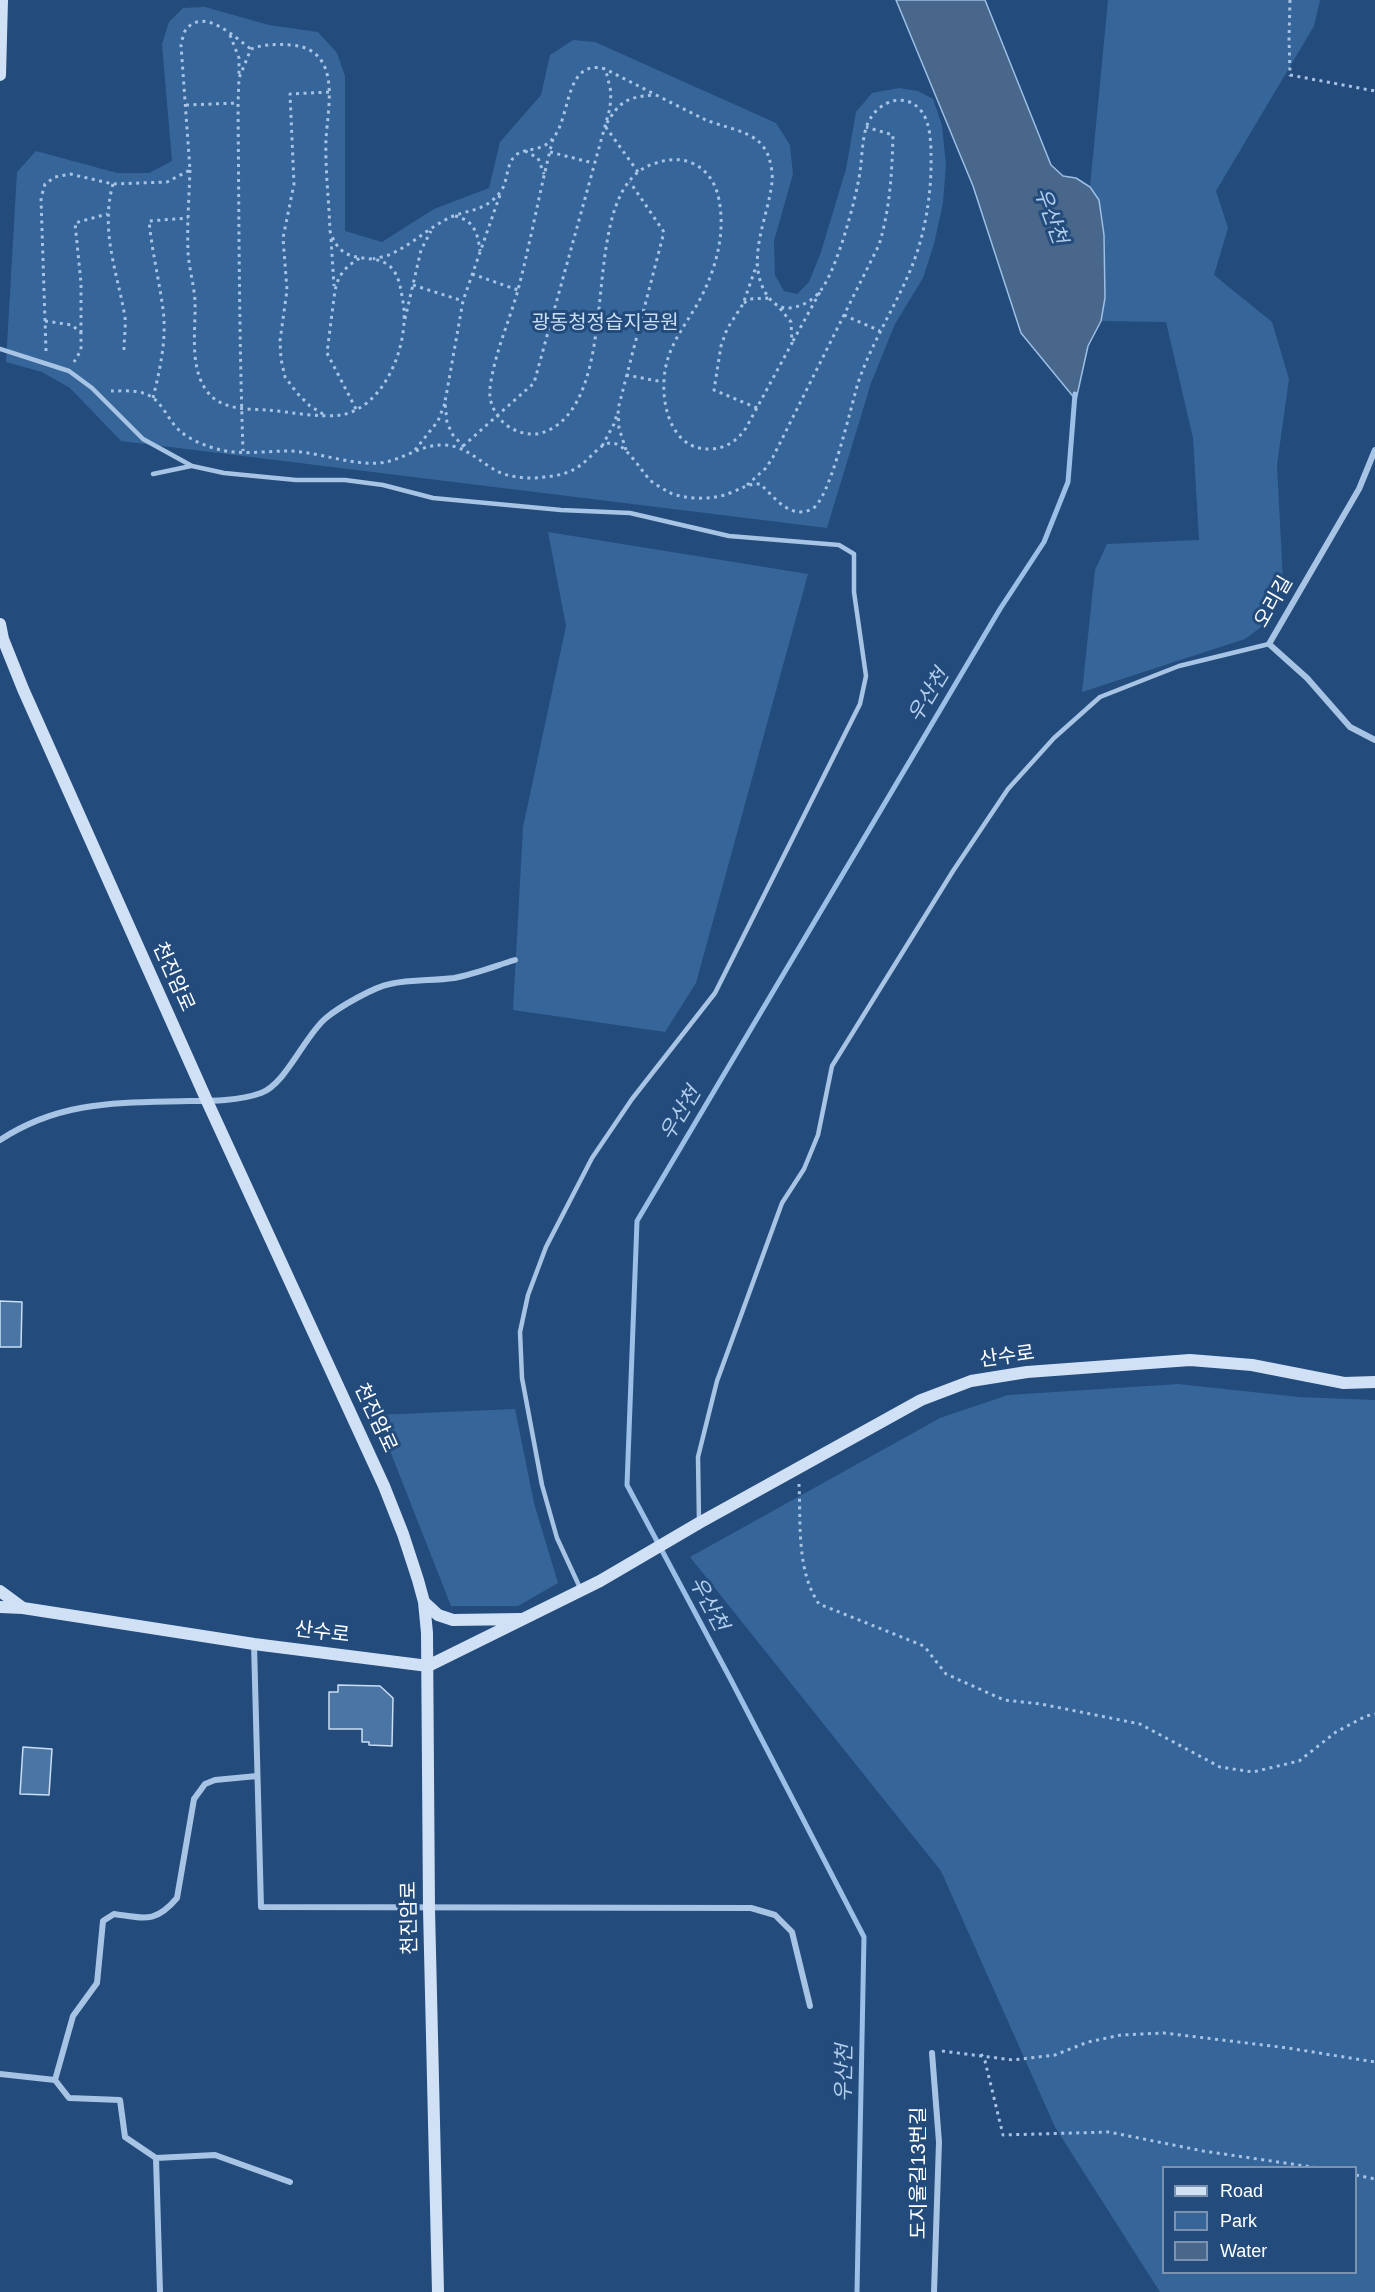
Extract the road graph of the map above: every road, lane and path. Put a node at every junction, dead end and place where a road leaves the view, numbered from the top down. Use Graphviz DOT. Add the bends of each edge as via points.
graph roads {
  1 [pos="2,0"];
  2 [pos="1290,0"];
  3 [pos="229,33"];
  4 [pos="251,49"];
  5 [pos="605,69"];
  6 [pos="0,75"];
  7 [pos="239,78"];
  8 [pos="1375,91"];
  9 [pos="330,92"];
  10 [pos="657,95"];
  11 [pos="238,103"];
  12 [pos="186,105"];
  13 [pos="605,126"];
  14 [pos="866,127"];
  15 [pos="554,137"];
  16 [pos="523,151"];
  17 [pos="550,152"];
  18 [pos="593,163"];
  19 [pos="190,170"];
  20 [pos="638,172"];
  21 [pos="544,174"];
  22 [pos="630,182"];
  23 [pos="113,184"];
  24 [pos="502,190"];
  25 [pos="107,214"];
  26 [pos="454,216"];
  27 [pos="188,218"];
  28 [pos="432,228"];
  29 [pos="330,231"];
  30 [pos="480,252"];
  31 [pos="360,258"];
  32 [pos="373,259"];
  33 [pos="758,259"];
  34 [pos="472,274"];
  35 [pos="413,285"];
  36 [pos="822,289"];
  37 [pos="335,290"];
  38 [pos="518,290"];
  39 [pos="769,298"];
  40 [pos="463,301"];
  41 [pos="743,304"];
  42 [pos="778,306"];
  43 [pos="844,315"];
  44 [pos="45,321"];
  45 [pos="404,327"];
  46 [pos="880,331"];
  47 [pos="81,333"];
  48 [pos="792,343"];
  49 [pos="0,349"];
  50 [pos="124,350"];
  51 [pos="46,362"];
  52 [pos="69,371"];
  53 [pos="626,375"];
  54 [pos="664,382"];
  55 [pos="92,388"];
  56 [pos="153,398"];
  57 [pos="445,402"];
  58 [pos="242,408"];
  59 [pos="756,408"];
  60 [pos="356,410"];
  61 [pos="618,410"];
  62 [pos="324,415"];
  63 [pos="497,416"];
  64 [pos="463,446"];
  65 [pos="601,447"];
  66 [pos="1375,450"];
  67 [pos="414,451"];
  68 [pos="467,451"];
  69 [pos="244,452"];
  70 [pos="627,452"];
  71 [pos="192,466"];
  72 [pos="153,474"];
  73 [pos="744,487"];
  74 [pos="0,624"];
  75 [pos="2,638"];
  76 [pos="1269,644"];
  77 [pos="1375,740"];
  78 [pos="515,960"];
  79 [pos="207,1101"];
  80 [pos="0,1140"];
  81 [pos="1375,1382"];
  82 [pos="798,1468"];
  83 [pos="699,1523"];
  84 [pos="0,1590"];
  85 [pos="581,1591"];
  86 [pos="424,1602"];
  87 [pos="0,1607"];
  88 [pos="23,1608"];
  89 [pos="528,1618"];
  90 [pos="254,1644"];
  91 [pos="428,1666"];
  92 [pos="1375,1714"];
  93 [pos="257,1776"];
  94 [pos="429,1908"];
  95 [pos="810,2006"];
  96 [pos="933,2053"];
  97 [pos="981,2055"];
  98 [pos="1375,2062"];
  99 [pos="0,2074"];
  100 [pos="55,2080"];
  101 [pos="156,2158"];
  102 [pos="1305,2166"];
  103 [pos="1357,2175"];
  104 [pos="1375,2179"];
  105 [pos="290,2182"];
  106 [pos="160,2292"];
  107 [pos="438,2292"];
  108 [pos="934,2292"];
  1 -- 6 [label="main road"];
  2 -- 8 [label="path" via="1290,75"];
  3 -- 4 [label="path"];
  3 -- 7 [label="path" via="239,58"];
  3 -- 12 [label="path" via="214,22 198,22 185,31 181,45"];
  4 -- 7 [label="path"];
  4 -- 9 [label="path" via="280,44 311,52 321,61"];
  5 -- 10 [label="path"];
  5 -- 13 [label="path" via="611,92"];
  5 -- 15 [label="path" via="595,67 579,75"];
  7 -- 11 [label="path"];
  9 -- 29 [label="path" via="326,140"];
  9 -- 62 [label="path" via="290,94 294,184 283,238 287,290 280,341 285,377 310,406"];
  10 -- 13 [label="path" via="623,101"];
  10 -- 33 [label="path" via="751,137 767,153 772,180"];
  11 -- 12 [label="path"];
  11 -- 58 [label="path"];
  12 -- 19 [label="path"];
  13 -- 18 [label="path"];
  13 -- 20 [label="path"];
  14 -- 36 [label="path" via="854,201 836,260"];
  14 -- 43 [label="path" via="893,135 891,195 886,222 869,268"];
  14 -- 46 [label="path" via="882,105 893,99 909,101 921,110 927,122 931,145 932,172 921,237 911,269"];
  15 -- 16 [label="path" via="544,146"];
  15 -- 17 [label="path"];
  16 -- 21 [label="path" via="538,158"];
  16 -- 24 [label="path" via="514,156"];
  17 -- 18 [label="path"];
  17 -- 21 [label="path"];
  18 -- 63 [label="path" via="534,383"];
  19 -- 23 [label="path" via="167,182"];
  19 -- 27 [label="path"];
  20 -- 22 [label="path"];
  20 -- 54 [label="path" via="664,161 690,162 711,178 721,208 712,272 668,353"];
  21 -- 38 [label="path"];
  22 -- 53 [label="path" via="664,232"];
  22 -- 63 [label="path" via="613,216 605,247 591,366 574,406 563,421 538,434 515,430"];
  23 -- 25 [label="path"];
  23 -- 44 [label="path" via="70,174 45,184 41,198"];
  24 -- 26 [label="path" via="487,205"];
  24 -- 30 [label="path"];
  25 -- 47 [label="path" via="75,223"];
  25 -- 50 [label="path" via="112,265 125,319"];
  26 -- 28 [label="path"];
  26 -- 30 [label="path" via="465,218 472,225"];
  27 -- 56 [label="path" via="149,221 163,311 161,362"];
  27 -- 58 [label="path" via="199,375 206,390 220,404"];
  28 -- 32 [label="path" via="394,253"];
  28 -- 35 [label="path" via="421,250"];
  29 -- 31 [label="path" via="334,244"];
  29 -- 37 [label="path"];
  30 -- 34 [label="path"];
  31 -- 32 [label="path"];
  31 -- 37 [label="path" via="339,277"];
  32 -- 45 [label="path" via="386,264 397,277 404,305"];
  33 -- 39 [label="path" via="759,276"];
  33 -- 41 [label="path"];
  34 -- 38 [label="path"];
  34 -- 40 [label="path"];
  35 -- 40 [label="path"];
  35 -- 45 [label="path"];
  36 -- 42 [label="path" via="799,306"];
  36 -- 48 [label="path"];
  37 -- 60 [label="path" via="327,353"];
  38 -- 63 [label="path" via="492,375 491,404"];
  39 -- 41 [label="path" via="750,299"];
  39 -- 42 [label="path"];
  40 -- 57 [label="path"];
  41 -- 59 [label="path" via="727,329 714,390"];
  42 -- 48 [label="path" via="790,322"];
  43 -- 46 [label="path"];
  43 -- 73 [label="path" via="773,457"];
  44 -- 47 [label="path" via="72,325"];
  44 -- 51 [label="path"];
  45 -- 60 [label="path" via="385,384 372,400"];
  46 -- 73 [label="path" via="858,384 820,502 812,509 789,509 760,484"];
  47 -- 52 [label="path" via="81,350"];
  48 -- 59 [label="path"];
  49 -- 51 [label="lane"];
  51 -- 52 [label="lane"];
  52 -- 55 [label="lane"];
  53 -- 54 [label="path"];
  53 -- 61 [label="path"];
  54 -- 59 [label="path" via="672,427 681,440 701,449 728,446 738,438"];
  55 -- 56 [label="path" via="143,393"];
  55 -- 71 [label="lane" via="143,439"];
  56 -- 69 [label="path" via="180,431 199,443 222,451"];
  57 -- 64 [label="path" via="447,423"];
  57 -- 67 [label="path" via="438,421"];
  58 -- 62 [label="path"];
  58 -- 69 [label="path"];
  60 -- 62 [label="path"];
  61 -- 65 [label="path"];
  61 -- 70 [label="path"];
  63 -- 64 [label="path"];
  64 -- 68 [label="path"];
  65 -- 68 [label="path" via="582,465 562,476 532,478 503,474"];
  65 -- 70 [label="path" via="610,442"];
  66 -- 76 [label="street, 오리길" via="1359,489"];
  67 -- 68 [label="path" via="445,445"];
  67 -- 69 [label="path" via="395,461 376,463 290,451"];
  70 -- 73 [label="path" via="651,481 670,493 710,497"];
  71 -- 72 [label="lane"];
  71 -- 85 [label="lane" via="296,480 345,480 433,498 630,513 729,536 839,544 854,554 854,592 866,676 860,704 715,993 632,1099 592,1158 546,1247 528,1296 520,1332 522,1378 542,1485 557,1538"];
  74 -- 75 [label="main road, 천진암로"];
  75 -- 79 [label="main road, 천진암로"];
  76 -- 77 [label="street, 오리길" via="1307,678 1350,727"];
  76 -- 83 [label="lane" via="1179,666 1100,697 1054,738 1008,789 953,871 832,1066 818,1135 804,1169 782,1203 717,1382 698,1457"];
  78 -- 79 [label="street" via="456,978 389,984 348,1003 325,1019 278,1080 264,1092 246,1098"];
  79 -- 80 [label="street" via="100,1104 32,1122"];
  79 -- 86 [label="main road, 천진암로" via="384,1486"];
  81 -- 82 [label="main road, 산수로" via="1344,1383 1252,1365 1190,1360 1027,1372 971,1381 921,1400"];
  82 -- 83 [label="main road, 산수로"];
  82 -- 92 [label="path" via="803,1566 810,1591 819,1604 924,1646 946,1674 975,1688 1004,1700 1140,1724 1220,1767 1253,1772 1299,1761 1336,1732"];
  83 -- 85 [label="main road, 산수로"];
  84 -- 88 [label="main road"];
  85 -- 89 [label="main road"];
  86 -- 89 [label="main road" via="438,1615 453,1620"];
  86 -- 91 [label="main road, 천진암로"];
  87 -- 88 [label="main road, 산수로"];
  88 -- 90 [label="main road, 산수로"];
  89 -- 91 [label="main road"];
  90 -- 91 [label="main road, 산수로"];
  90 -- 93 [label="street"];
  91 -- 94 [label="main road, 천진암로"];
  93 -- 94 [label="street" via="261,1907"];
  93 -- 100 [label="street" via="215,1780 205,1784 194,1799 177,1898 166,1910 150,1918 114,1914 103,1921 97,1983 73,2016"];
  94 -- 95 [label="street" via="751,1908 775,1915 792,1932"];
  94 -- 107 [label="main road, 천진암로"];
  96 -- 97 [label="path" via="936,2050"];
  96 -- 108 [label="street, 도지울길13번길" via="939,2142"];
  97 -- 98 [label="path" via="1024,2059 1055,2055 1121,2035 1164,2033"];
  97 -- 102 [label="path" via="1003,2135 1109,2132"];
  99 -- 100 [label="street"];
  100 -- 101 [label="street" via="69,2098 120,2100 125,2137"];
  101 -- 105 [label="street" via="215,2154"];
  101 -- 106 [label="street"];
  103 -- 104 [label="path"];
}
